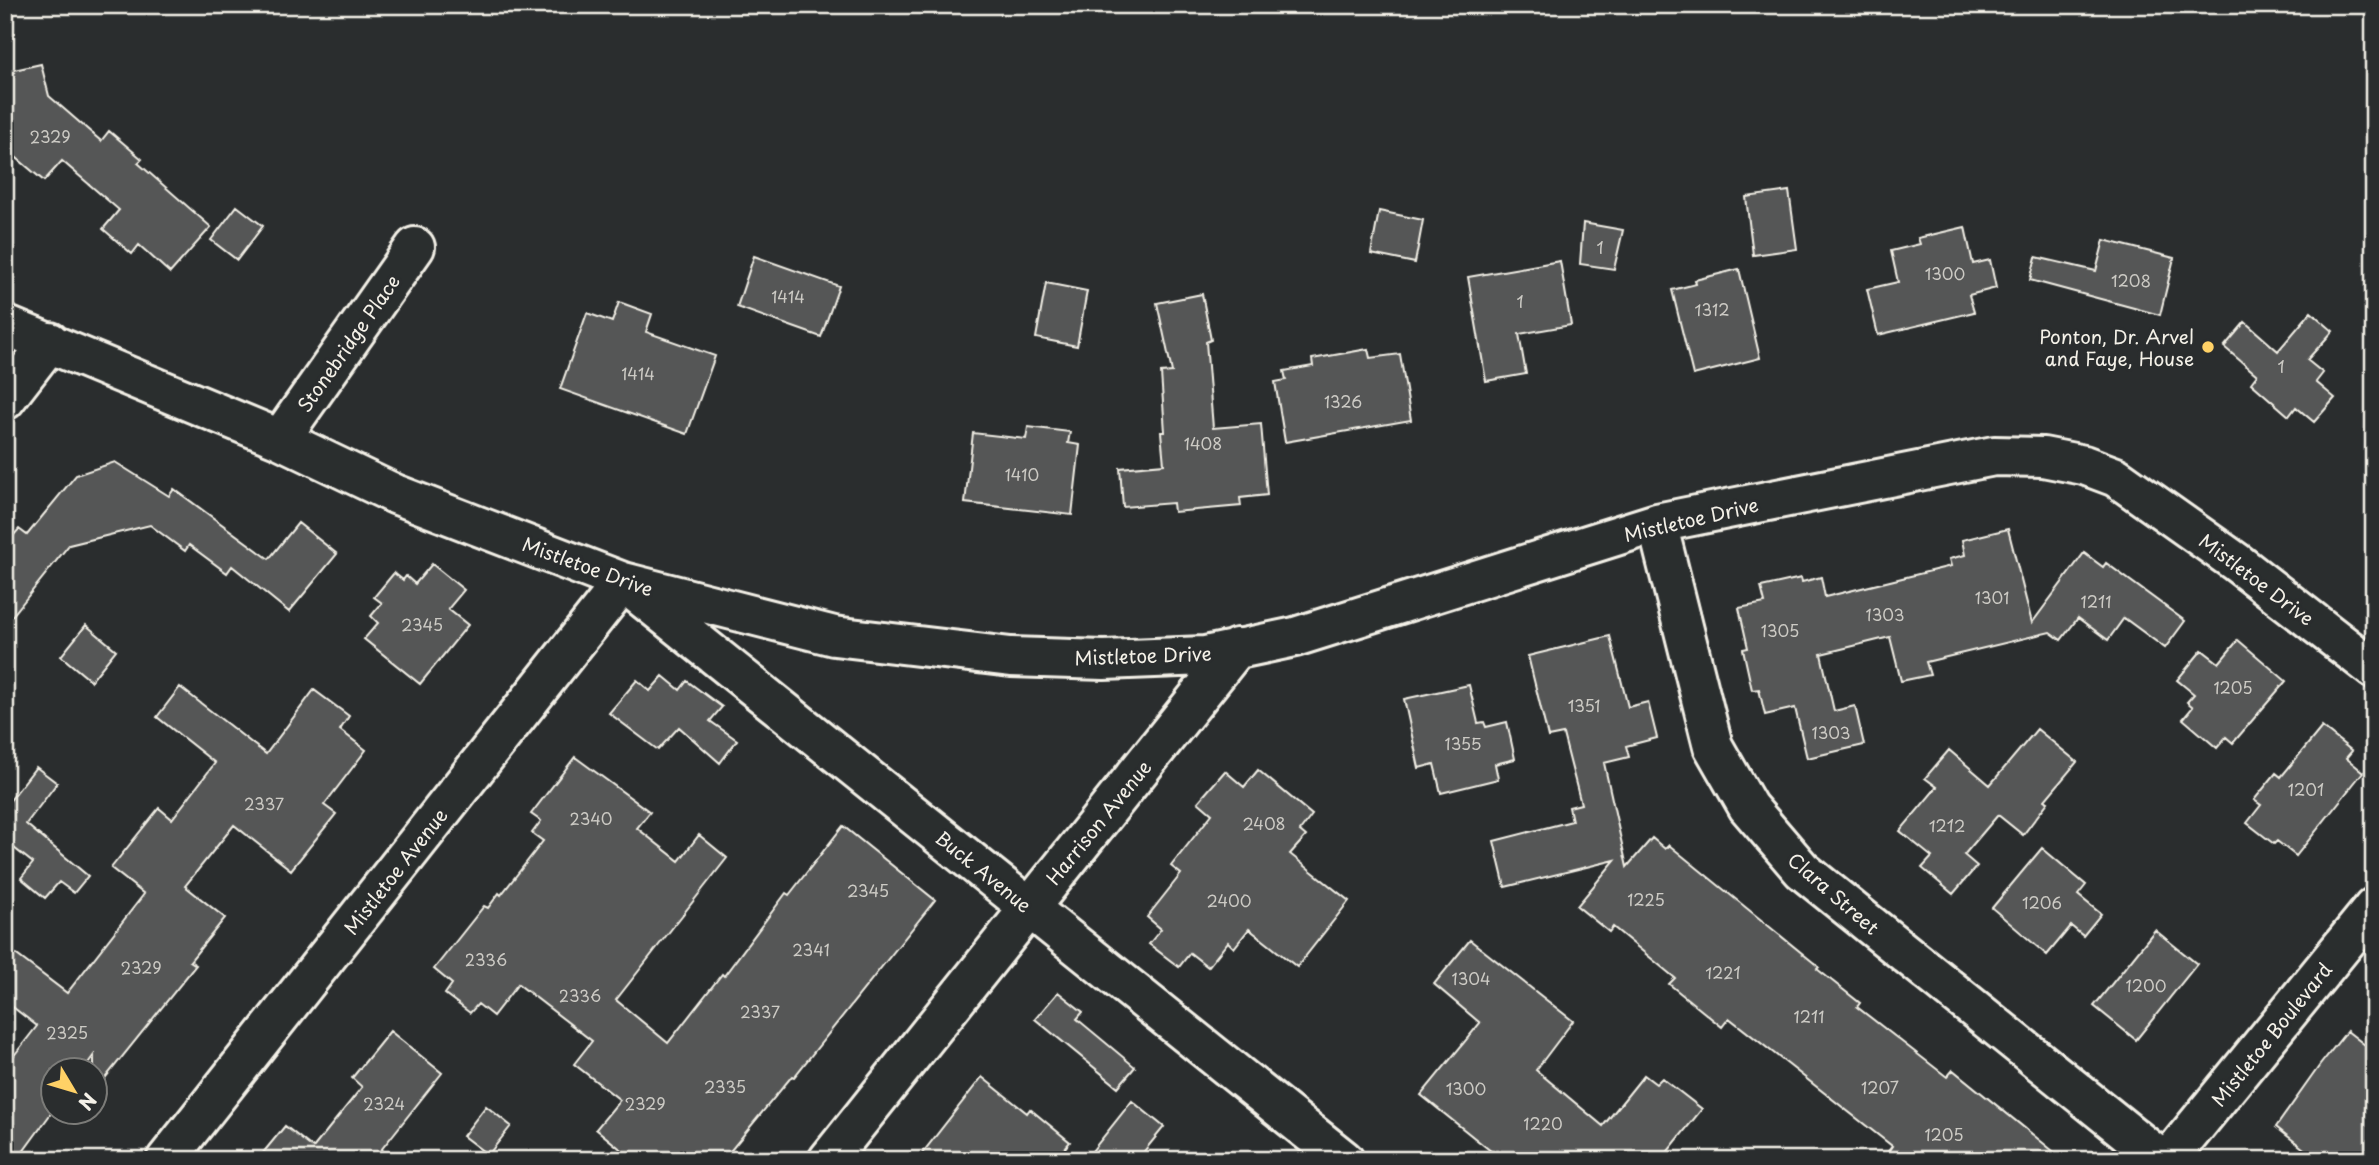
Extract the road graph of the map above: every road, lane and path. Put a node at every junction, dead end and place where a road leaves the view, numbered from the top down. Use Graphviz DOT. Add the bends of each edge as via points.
graph roads {
  1 [pos="415,247"];
  2 [pos="5,325"];
  3 [pos="50,342"];
  4 [pos="5,400"];
  5 [pos="280,439"];
  6 [pos="1657,523"];
  7 [pos="623,582"];
  8 [pos="1237,648"];
  9 [pos="2374,669"];
  10 [pos="2374,907"];
  11 [pos="1030,908"];
  12 [pos="166,1160"];
  13 [pos="828,1160"];
  14 [pos="1344,1160"];
  15 [pos="2162,1160"];
  16 [pos="2168,1160"];
  1 -- 5 [label="street, Stonebridge Place"];
  2 -- 3 [label="street, Mistletoe Drive"];
  3 -- 4 [label="street"];
  3 -- 5 [label="street, Mistletoe Drive"];
  5 -- 7 [label="street, Mistletoe Drive" via="395,494"];
  6 -- 8 [label="street, Mistletoe Drive" via="1296,637"];
  6 -- 9 [label="street, Mistletoe Drive" via="1994,456 2043,457 2084,465 2116,477 2148,498"];
  6 -- 15 [label="street, Clara Street" via="1713,746 1748,807 1802,870"];
  7 -- 8 [label="street, Mistletoe Drive" via="834,636 997,655 1104,660 1205,656"];
  7 -- 11 [label="street, Buck Avenue"];
  7 -- 12 [label="street, Mistletoe Avenue"];
  8 -- 11 [label="street, Harrison Avenue"];
  10 -- 16 [label="street, Mistletoe Boulevard"];
  11 -- 13 [label="street, Harrison Avenue"];
  11 -- 14 [label="street, Buck Avenue"];
}
